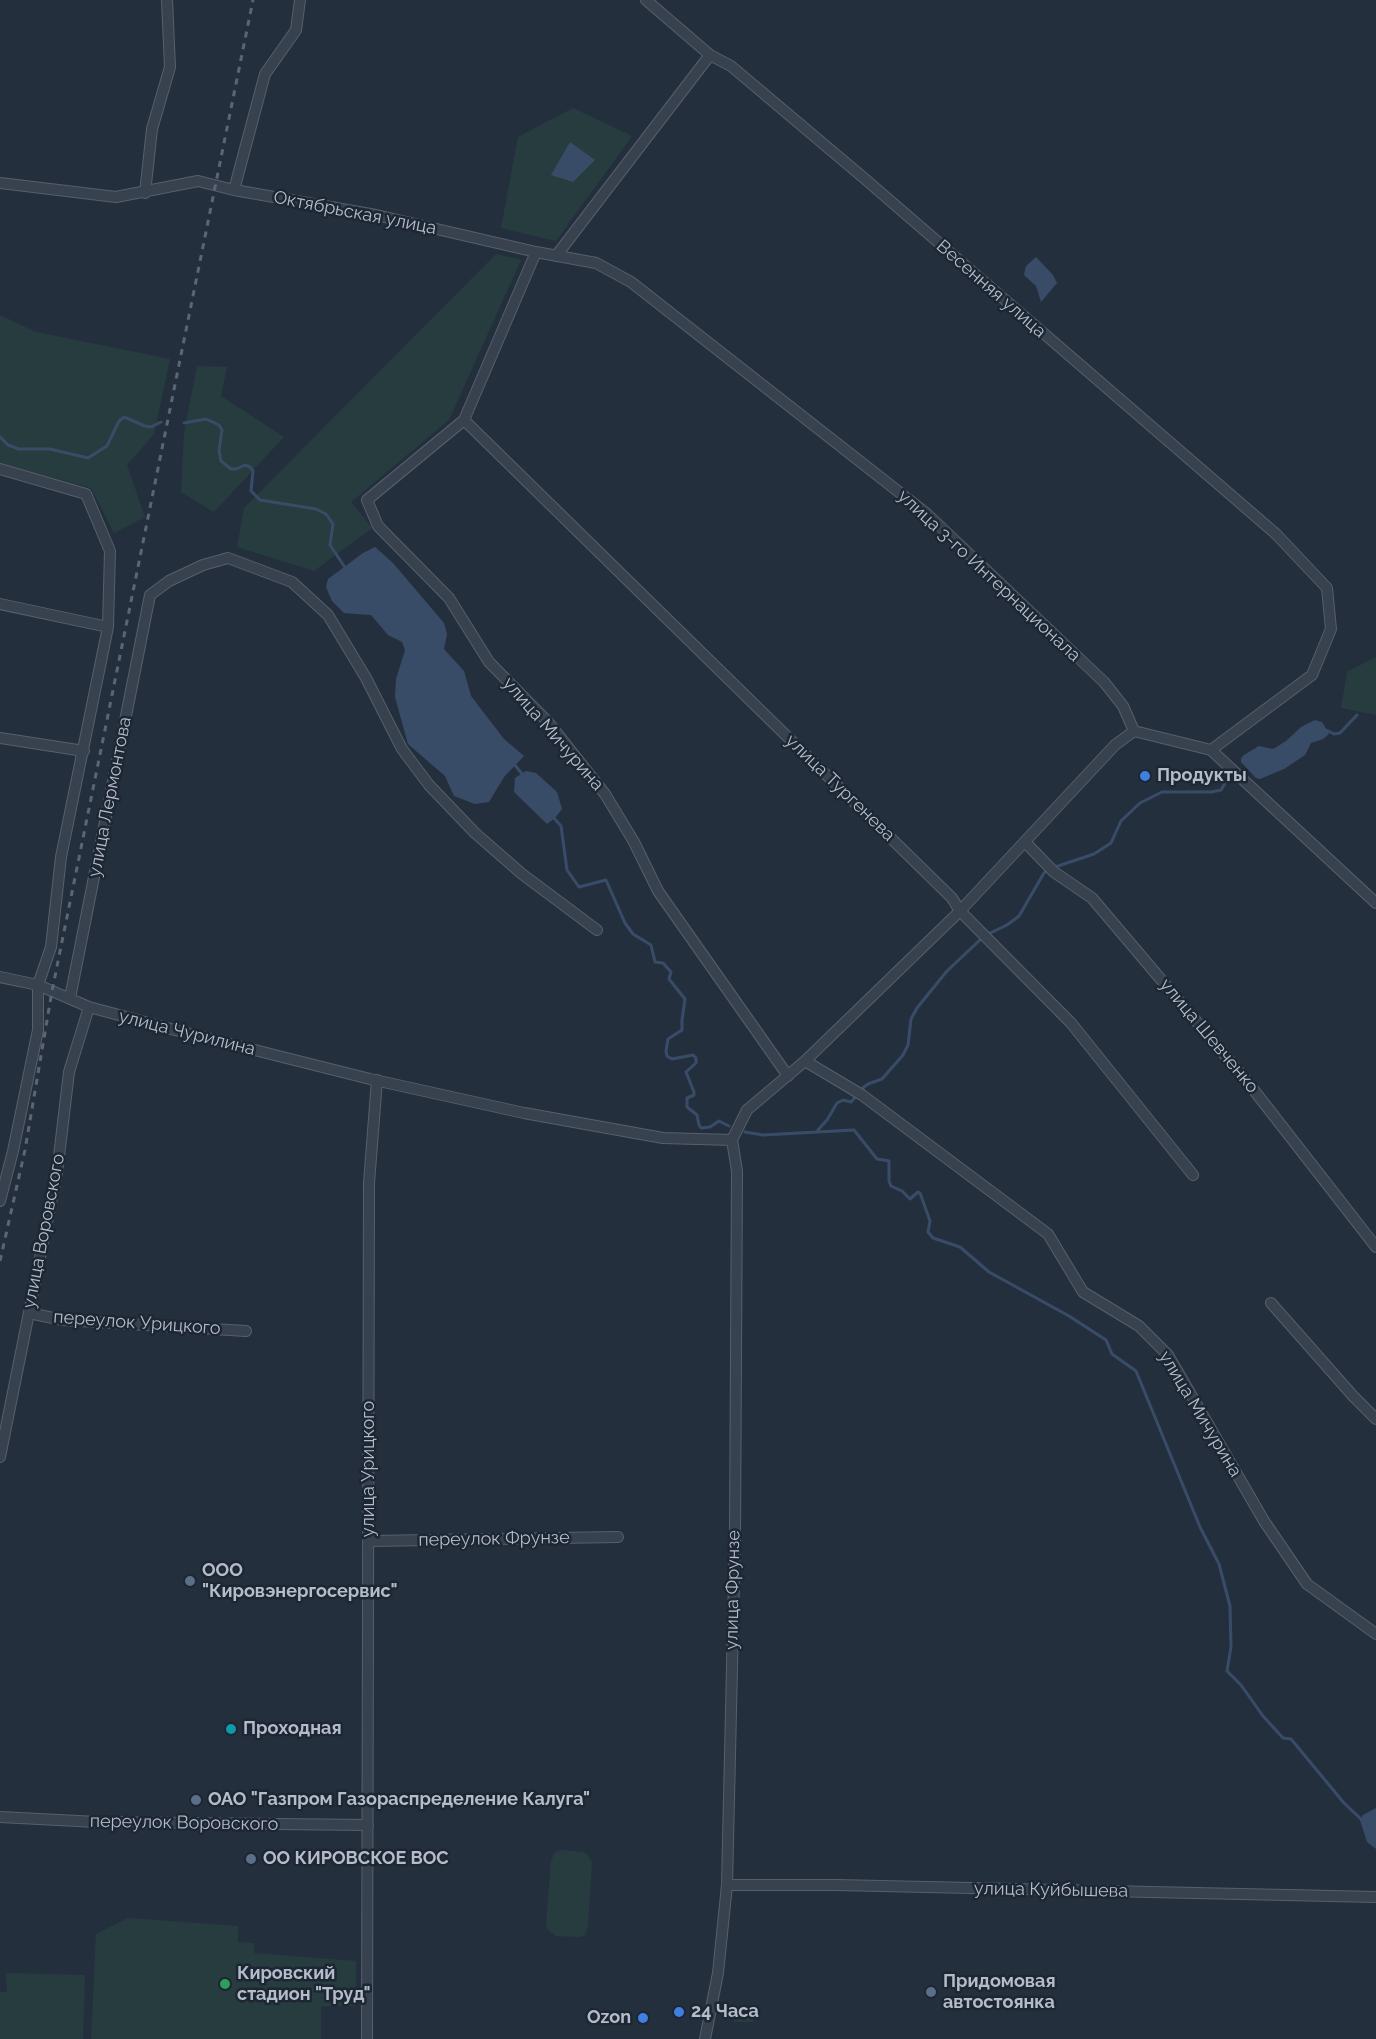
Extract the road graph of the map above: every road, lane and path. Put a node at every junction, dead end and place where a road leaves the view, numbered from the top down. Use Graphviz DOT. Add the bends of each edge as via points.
graph roads {
  1 [pos="167,0"];
  2 [pos="300,0"];
  3 [pos="646,0"];
  4 [pos="710,55"];
  5 [pos="0,183"];
  6 [pos="234,190"];
  7 [pos="145,193"];
  8 [pos="476,237"];
  9 [pos="536,252"];
  10 [pos="556,256"];
  11 [pos="464,420"];
  12 [pos="0,469"];
  13 [pos="0,604"];
  14 [pos="108,627"];
  15 [pos="1134,731"];
  16 [pos="0,738"];
  17 [pos="1211,750"];
  18 [pos="84,751"];
  19 [pos="1025,842"];
  20 [pos="1376,903"];
  21 [pos="960,911"];
  22 [pos="597,930"];
  23 [pos="0,977"];
  24 [pos="38,985"];
  25 [pos="70,999"];
  26 [pos="88,1007"];
  27 [pos="805,1061"];
  28 [pos="788,1076"];
  29 [pos="377,1080"];
  30 [pos="732,1140"];
  31 [pos="1193,1175"];
  32 [pos="0,1201"];
  33 [pos="1376,1247"];
  34 [pos="1271,1303"];
  35 [pos="29,1313"];
  36 [pos="246,1331"];
  37 [pos="1376,1419"];
  38 [pos="0,1456"];
  39 [pos="618,1537"];
  40 [pos="369,1541"];
  41 [pos="1376,1635"];
  42 [pos="0,1817"];
  43 [pos="368,1825"];
  44 [pos="727,1885"];
  45 [pos="1376,1897"];
  46 [pos="367,2039"];
  47 [pos="705,2039"];
  1 -- 7 [label="street" via="170,67 152,129"];
  2 -- 6 [label="street" via="296,30 264,74"];
  3 -- 4 [label="street, Весенняя улица"];
  4 -- 10 [label="street"];
  4 -- 17 [label="street, Весенняя улица" via="731,66 848,164 1267,526 1327,588 1331,629 1312,675"];
  5 -- 7 [label="street, Октябрьская улица" via="116,197"];
  6 -- 7 [label="street, Октябрьская улица" via="198,181"];
  6 -- 8 [label="street, Октябрьская улица"];
  8 -- 9 [label="street, улица 3-го Интернационала"];
  9 -- 10 [label="street, улица 3-го Интернационала"];
  9 -- 11 [label="street"];
  10 -- 15 [label="street, улица 3-го Интернационала" via="596,263 631,282 927,514 1104,682 1123,706"];
  11 -- 21 [label="street, улица Тургенева" via="952,898"];
  11 -- 28 [label="street, улица Мичурина" via="367,500 378,526 449,598 489,662 548,722 604,794 658,891"];
  12 -- 14 [label="street" via="86,494 110,551"];
  13 -- 14 [label="street"];
  14 -- 18 [label="street"];
  15 -- 17 [label="street"];
  15 -- 19 [label="street" via="1115,746"];
  16 -- 18 [label="street"];
  17 -- 20 [label="street"];
  18 -- 24 [label="street" via="61,856 51,947"];
  19 -- 21 [label="street"];
  19 -- 33 [label="street, улица Шевченко" via="1054,872 1092,898 1246,1080"];
  21 -- 27 [label="street"];
  21 -- 31 [label="street, улица Тургенева" via="1071,1023"];
  22 -- 25 [label="street, улица Лермонтова" via="522,874 429,785 402,749 328,615 292,582 228,558 203,565 150,594"];
  23 -- 24 [label="street, улица Чурилина"];
  24 -- 25 [label="street, улица Чурилина"];
  24 -- 32 [label="street" via="38,1030"];
  25 -- 26 [label="street, улица Чурилина"];
  26 -- 29 [label="street, улица Чурилина"];
  26 -- 35 [label="street, улица Воровского" via="69,1072 57,1173"];
  27 -- 28 [label="street"];
  27 -- 41 [label="street, улица Мичурина" via="862,1095 1048,1234 1083,1292 1139,1326 1168,1355 1264,1521 1307,1584"];
  28 -- 30 [label="street" via="747,1110"];
  29 -- 30 [label="street, улица Чурилина" via="524,1113 663,1138"];
  29 -- 40 [label="street, улица Урицкого" via="369,1183"];
  30 -- 44 [label="street, улица Фрунзе" via="737,1195"];
  34 -- 37 [label="street"];
  35 -- 36 [label="street, переулок Урицкого" via="63,1320"];
  35 -- 38 [label="street, улица Воровского"];
  39 -- 40 [label="street, переулок Фрунзе"];
  40 -- 43 [label="street, улица Урицкого"];
  42 -- 43 [label="street, переулок Воровского"];
  43 -- 46 [label="street, улица Урицкого"];
  44 -- 45 [label="street, улица Куйбышева"];
  44 -- 47 [label="street, улица Фрунзе" via="718,1973"];
}
